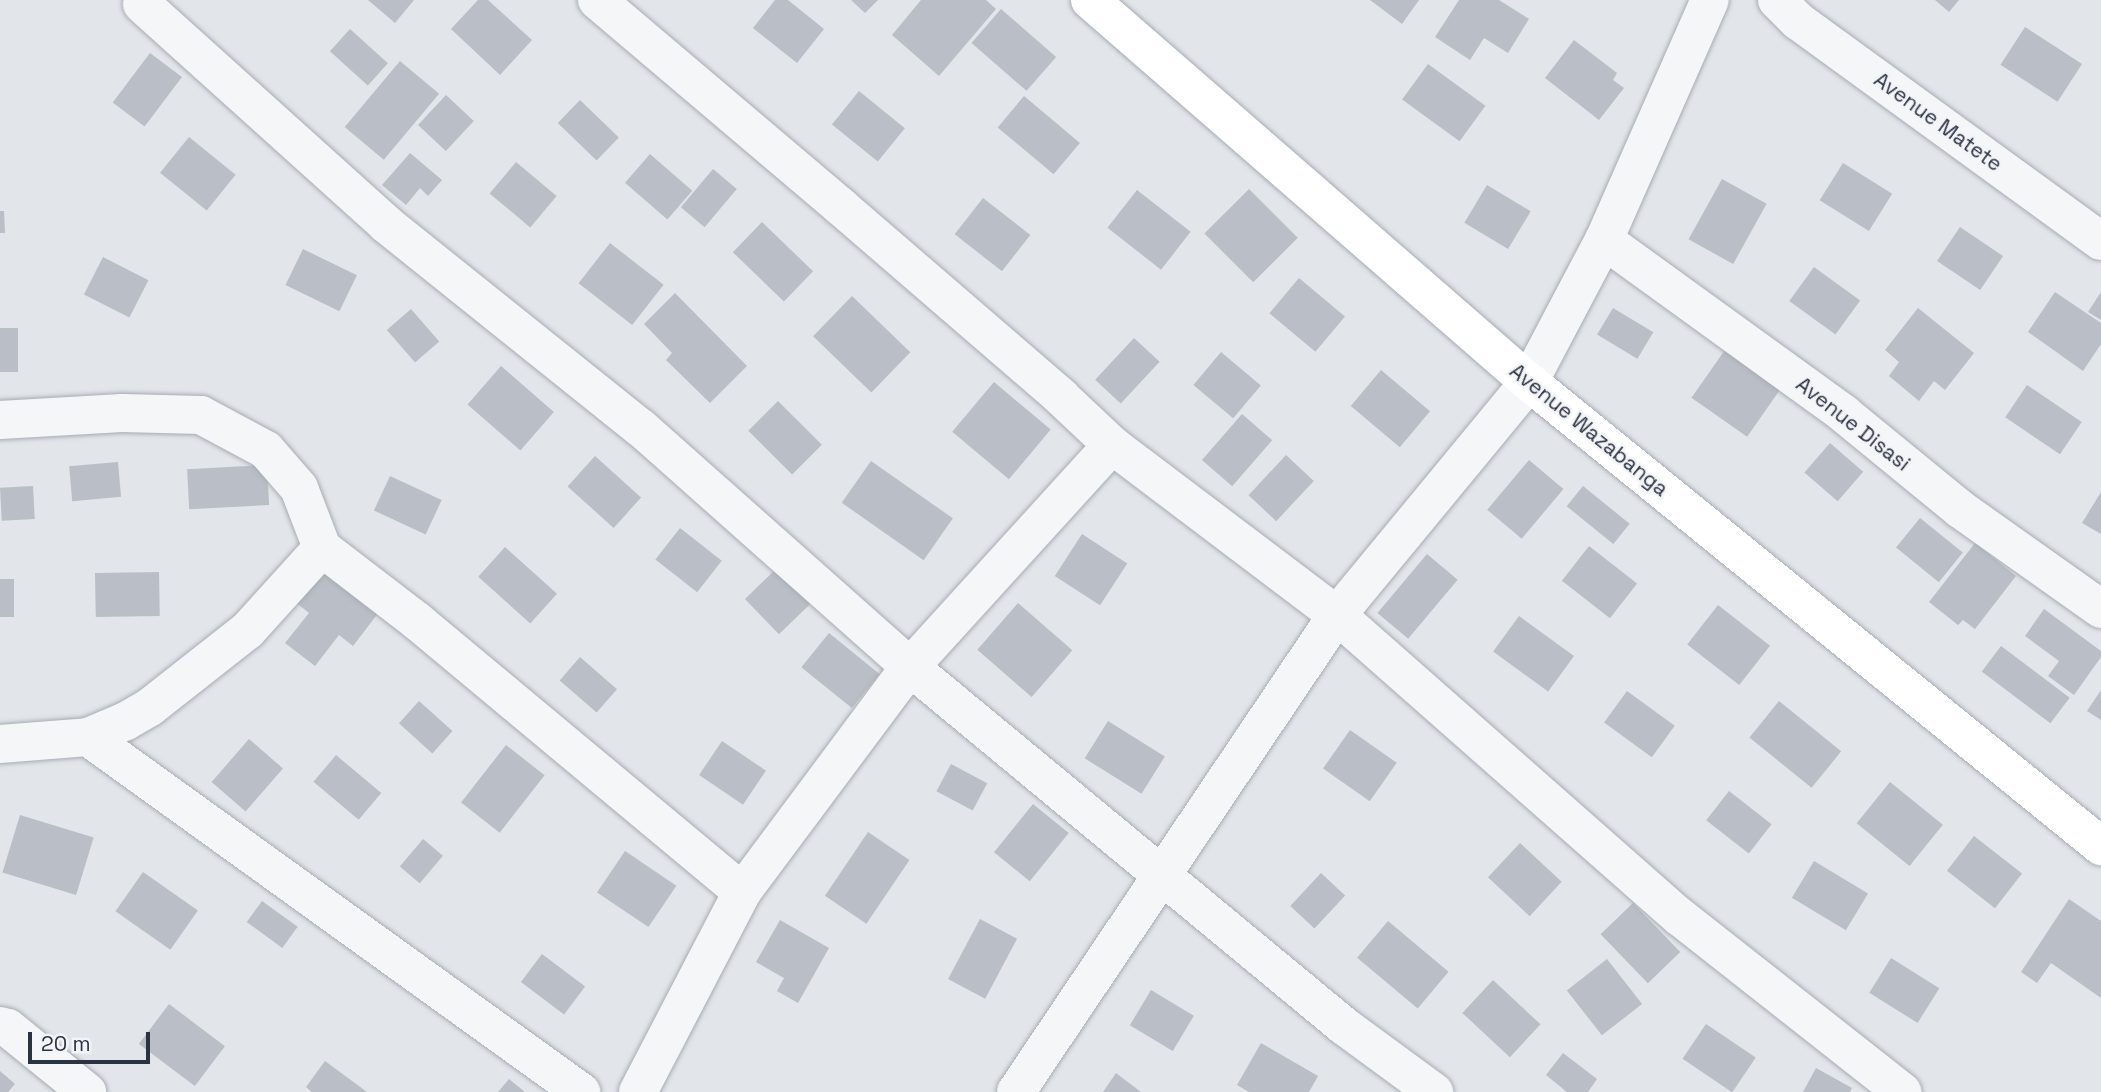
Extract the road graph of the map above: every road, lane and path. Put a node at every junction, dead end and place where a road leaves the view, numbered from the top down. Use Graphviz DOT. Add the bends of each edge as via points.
graph roads {
  1 [pos="597,0"];
  2 [pos="1090,0"];
  3 [pos="1710,0"];
  4 [pos="1777,0"];
  5 [pos="142,4"];
  6 [pos="1604,240"];
  7 [pos="2101,241"];
  8 [pos="1530,382"];
  9 [pos="0,420"];
  10 [pos="1112,445"];
  11 [pos="322,548"];
  12 [pos="2101,609"];
  13 [pos="1337,615"];
  14 [pos="910,667"];
  15 [pos="88,737"];
  16 [pos="0,744"];
  17 [pos="2101,846"];
  18 [pos="1162,873"];
  19 [pos="742,892"];
  20 [pos="0,1026"];
  21 [pos="87,1092"];
  22 [pos="580,1092"];
  23 [pos="638,1092"];
  24 [pos="1016,1092"];
  25 [pos="1434,1092"];
  26 [pos="1902,1092"];
  1 -- 10 [label="street" via="840,205"];
  2 -- 8 [label="main road, Avenue Wazabanga"];
  3 -- 6 [label="street"];
  4 -- 7 [label="street, Avenue Matete" via="1798,21"];
  5 -- 14 [label="street" via="386,224 641,428"];
  6 -- 8 [label="street"];
  6 -- 12 [label="street, Avenue Disasi" via="1844,414 1960,509"];
  8 -- 13 [label="street"];
  8 -- 17 [label="main road, Avenue Wazabanga"];
  9 -- 11 [label="street" via="122,413 201,415 266,450 299,488"];
  10 -- 13 [label="street"];
  10 -- 14 [label="street"];
  11 -- 15 [label="street" via="248,630 150,707"];
  11 -- 19 [label="street" via="417,621"];
  13 -- 18 [label="street"];
  13 -- 26 [label="street" via="1680,917"];
  14 -- 18 [label="street"];
  14 -- 19 [label="street"];
  15 -- 16 [label="street"];
  15 -- 22 [label="street"];
  18 -- 24 [label="street"];
  18 -- 25 [label="street" via="1344,1026"];
  19 -- 23 [label="street"];
  20 -- 21 [label="street"];
}
